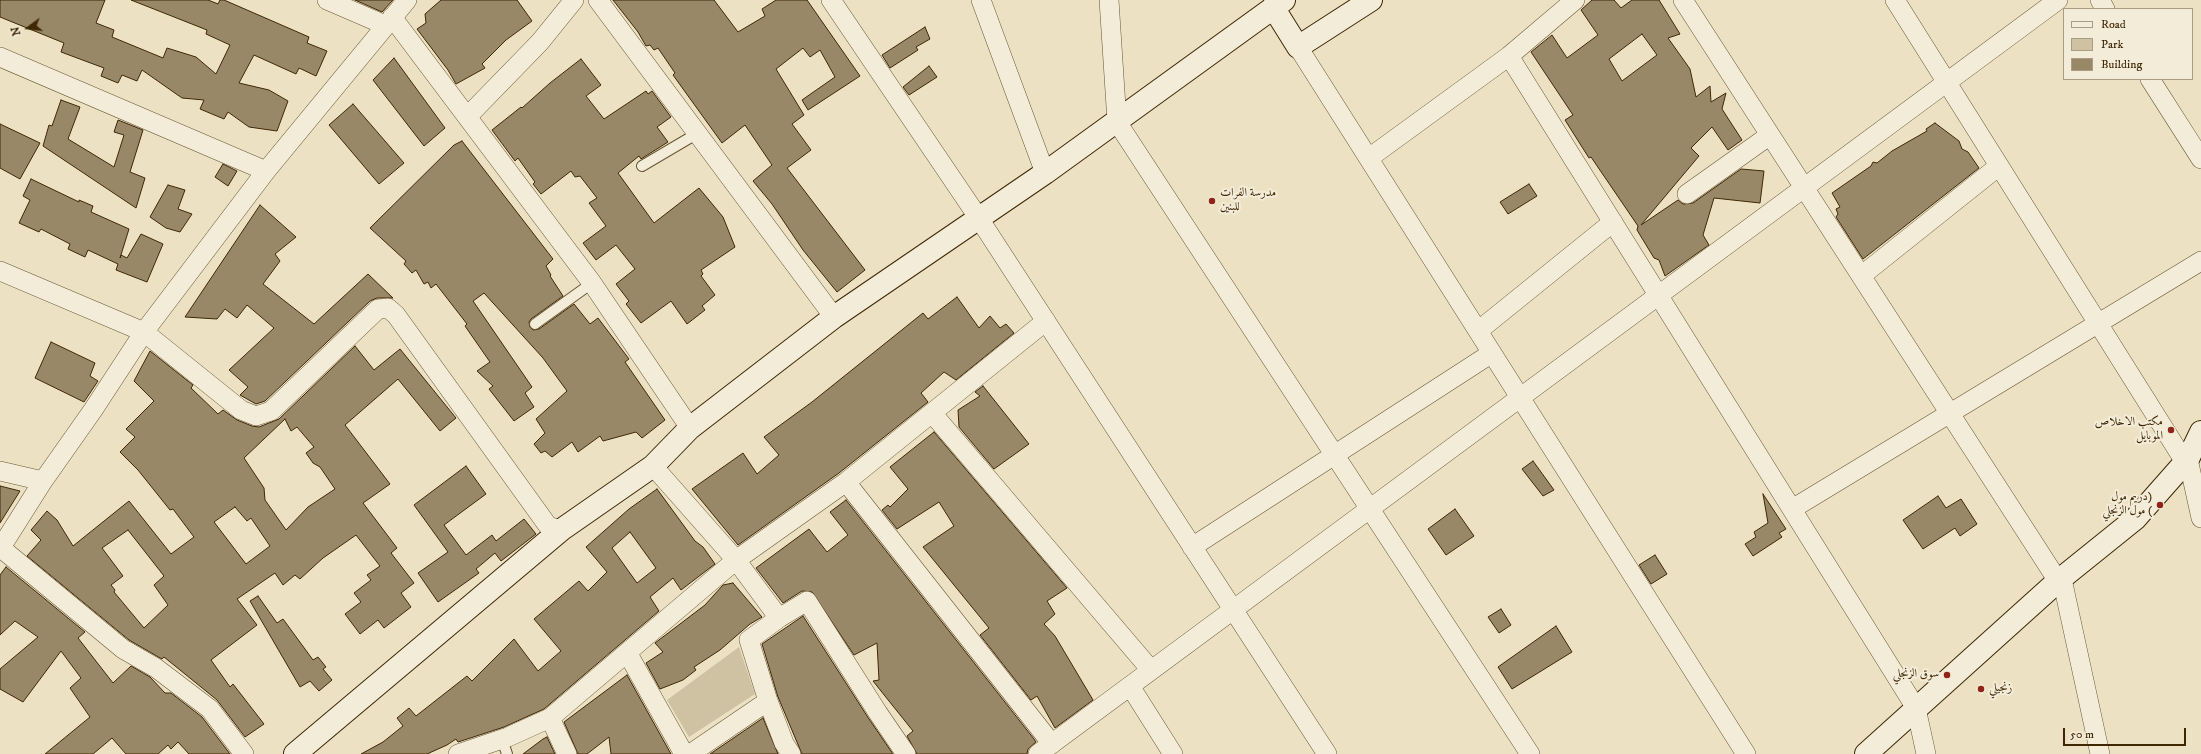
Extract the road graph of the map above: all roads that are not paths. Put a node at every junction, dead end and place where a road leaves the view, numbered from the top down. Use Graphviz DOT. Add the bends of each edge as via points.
graph roads {
  1 [pos="327,0"];
  2 [pos="407,0"];
  3 [pos="574,0"];
  4 [pos="598,0"];
  5 [pos="830,0"];
  6 [pos="981,0"];
  7 [pos="1109,0"];
  8 [pos="1371,0"];
  9 [pos="1575,0"];
  10 [pos="1683,0"];
  11 [pos="1895,0"];
  12 [pos="2058,0"];
  13 [pos="1276,2"];
  14 [pos="389,21"];
  15 [pos="1298,47"];
  16 [pos="1509,56"];
  17 [pos="0,57"];
  18 [pos="2151,80"];
  19 [pos="1947,83"];
  20 [pos="467,117"];
  21 [pos="1117,122"];
  22 [pos="698,133"];
  23 [pos="1770,135"];
  24 [pos="1369,158"];
  25 [pos="2201,159"];
  26 [pos="642,166"];
  27 [pos="1999,166"];
  28 [pos="266,171"];
  29 [pos="1045,173"];
  30 [pos="1804,188"];
  31 [pos="1687,194"];
  32 [pos="980,220"];
  33 [pos="1612,222"];
  34 [pos="2201,261"];
  35 [pos="0,271"];
  36 [pos="1861,276"];
  37 [pos="592,283"];
  38 [pos="1658,295"];
  39 [pos="834,317"];
  40 [pos="1046,321"];
  41 [pos="2098,323"];
  42 [pos="535,324"];
  43 [pos="1478,331"];
  44 [pos="144,332"];
  45 [pos="1492,353"];
  46 [pos="1520,398"];
  47 [pos="932,413"];
  48 [pos="1950,413"];
  49 [pos="690,428"];
  50 [pos="2201,432"];
  51 [pos="1334,455"];
  52 [pos="2186,461"];
  53 [pos="653,466"];
  54 [pos="0,471"];
  55 [pos="43,481"];
  56 [pos="846,482"];
  57 [pos="1370,509"];
  58 [pos="1792,509"];
  59 [pos="2201,518"];
  60 [pos="561,530"];
  61 [pos="1192,547"];
  62 [pos="1,548"];
  63 [pos="736,560"];
  64 [pos="2060,580"];
  65 [pos="1233,610"];
  66 [pos="779,618"];
  67 [pos="628,654"];
  68 [pos="1151,670"];
  69 [pos="1130,686"];
  70 [pos="768,701"];
  71 [pos="1916,708"];
  72 [pos="550,718"];
  73 [pos="505,746"];
  74 [pos="1045,749"];
  75 [pos="1528,753"];
  76 [pos="244,754"];
  77 [pos="295,754"];
  78 [pos="458,754"];
  79 [pos="566,754"];
  80 [pos="684,754"];
  81 [pos="690,754"];
  82 [pos="791,754"];
  83 [pos="906,754"];
  84 [pos="1173,754"];
  85 [pos="1327,754"];
  86 [pos="1746,754"];
  87 [pos="1866,754"];
  88 [pos="1926,754"];
  89 [pos="2100,754"];
  1 -- 14 [label="street"];
  2 -- 14 [label="street"];
  3 -- 20 [label="street" via="540,42"];
  4 -- 22 [label="street"];
  5 -- 32 [label="street"];
  6 -- 29 [label="street"];
  7 -- 21 [label="street"];
  8 -- 15 [label="street"];
  9 -- 16 [label="street"];
  10 -- 23 [label="street"];
  11 -- 19 [label="street"];
  12 -- 19 [label="street"];
  13 -- 15 [label="street"];
  13 -- 21 [label="street"];
  14 -- 20 [label="street"];
  14 -- 28 [label="street"];
  15 -- 24 [label="street"];
  16 -- 24 [label="street"];
  16 -- 33 [label="street"];
  17 -- 28 [label="street"];
  18 -- 25 [label="street"];
  19 -- 27 [label="street"];
  19 -- 30 [label="street"];
  20 -- 37 [label="street"];
  21 -- 29 [label="street"];
  21 -- 51 [label="street"];
  22 -- 26 [label="lane"];
  22 -- 39 [label="street"];
  23 -- 30 [label="street"];
  23 -- 31 [label="street"];
  24 -- 43 [label="street"];
  27 -- 36 [label="street"];
  27 -- 41 [label="street"];
  28 -- 44 [label="street"];
  29 -- 32 [label="street"];
  30 -- 36 [label="street"];
  30 -- 38 [label="street"];
  32 -- 39 [label="street"];
  32 -- 40 [label="street"];
  33 -- 38 [label="street"];
  33 -- 43 [label="street"];
  34 -- 41 [label="street"];
  35 -- 44 [label="street"];
  36 -- 48 [label="street"];
  37 -- 42 [label="lane"];
  37 -- 49 [label="street"];
  38 -- 46 [label="street"];
  38 -- 58 [label="street"];
  39 -- 49 [label="street"];
  40 -- 47 [label="street"];
  40 -- 61 [label="street"];
  41 -- 48 [label="street"];
  41 -- 52 [label="street"];
  43 -- 45 [label="street"];
  44 -- 55 [label="street"];
  44 -- 60 [label="street" via="241,410 256,416 271,411 378,309 388,308 396,315 548,526"];
  45 -- 46 [label="street"];
  45 -- 51 [label="street"];
  46 -- 57 [label="street"];
  46 -- 86 [label="street"];
  47 -- 56 [label="street"];
  47 -- 68 [label="street"];
  48 -- 58 [label="street"];
  48 -- 64 [label="street"];
  49 -- 53 [label="street"];
  50 -- 52 [label="street"];
  51 -- 57 [label="street"];
  51 -- 61 [label="street"];
  52 -- 59 [label="street"];
  52 -- 64 [label="street" via="2135,519"];
  53 -- 60 [label="street"];
  53 -- 63 [label="street"];
  54 -- 55 [label="street"];
  55 -- 62 [label="street"];
  56 -- 63 [label="street"];
  56 -- 74 [label="street"];
  57 -- 65 [label="street"];
  57 -- 75 [label="street"];
  58 -- 71 [label="street"];
  60 -- 77 [label="street"];
  61 -- 65 [label="street"];
  62 -- 76 [label="street" via="123,649 156,668 210,709"];
  63 -- 66 [label="street"];
  63 -- 67 [label="street"];
  64 -- 71 [label="street"];
  64 -- 89 [label="street"];
  65 -- 68 [label="street"];
  65 -- 85 [label="street"];
  66 -- 70 [label="street" via="749,640"];
  66 -- 83 [label="street" via="807,601"];
  67 -- 72 [label="street"];
  67 -- 80 [label="street"];
  68 -- 69 [label="street"];
  69 -- 74 [label="street"];
  69 -- 84 [label="street"];
  70 -- 81 [label="street"];
  70 -- 82 [label="street" via="784,743"];
  71 -- 87 [label="street"];
  71 -- 88 [label="street"];
  72 -- 73 [label="street"];
  72 -- 79 [label="street"];
  73 -- 78 [label="street"];
}
